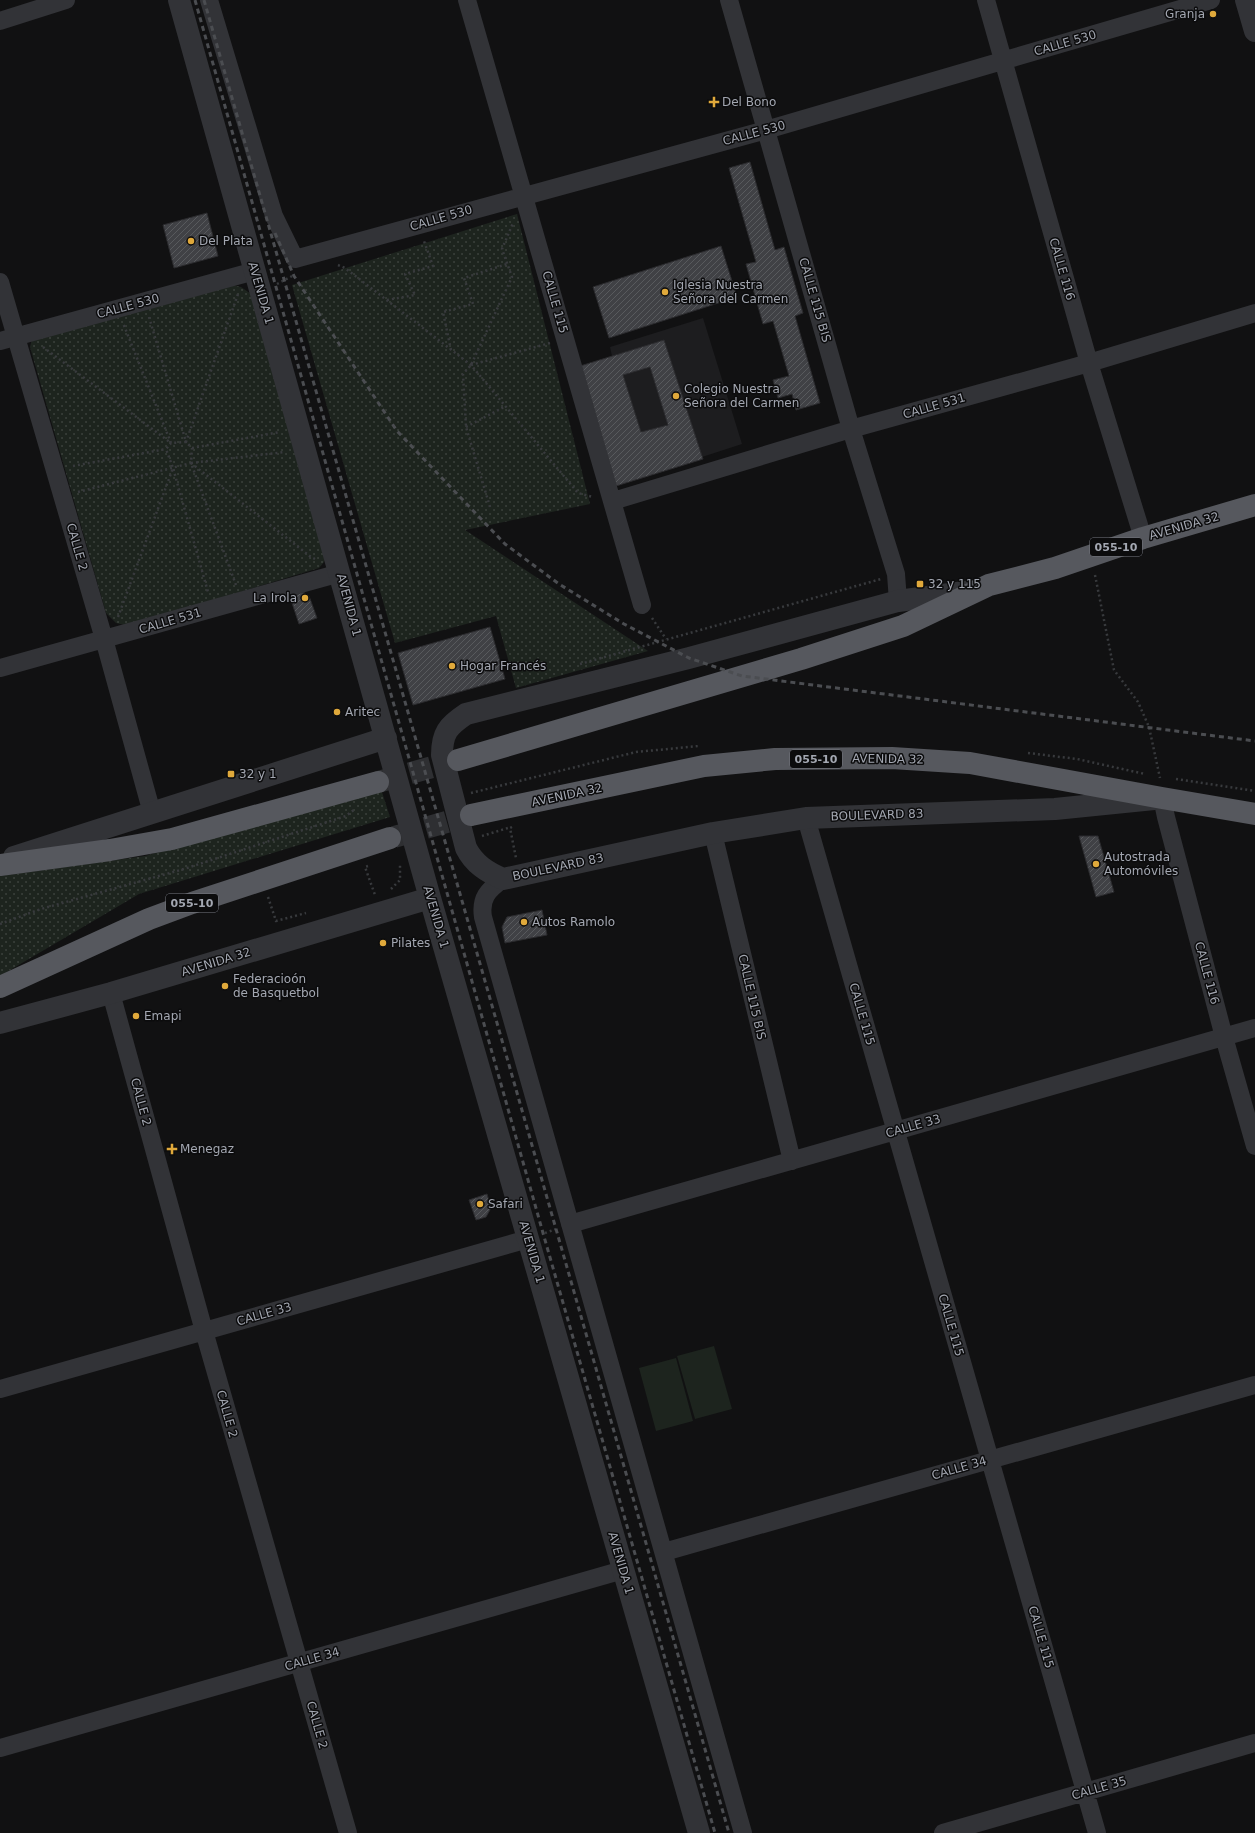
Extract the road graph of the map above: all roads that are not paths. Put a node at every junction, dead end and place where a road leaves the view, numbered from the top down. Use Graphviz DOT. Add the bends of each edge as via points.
graph roads {
  1 [pos="66,0"];
  2 [pos="179,0"];
  3 [pos="209,0"];
  4 [pos="467,0"];
  5 [pos="729,0"];
  6 [pos="986,0"];
  7 [pos="1211,0"];
  8 [pos="1246,0"];
  9 [pos="0,21"];
  10 [pos="1255,31"];
  11 [pos="1003,60"];
  12 [pos="766,130"];
  13 [pos="524,195"];
  14 [pos="255,271"];
  15 [pos="0,282"];
  16 [pos="1255,313"];
  17 [pos="7,339"];
  18 [pos="1089,363"];
  19 [pos="851,429"];
  20 [pos="613,501"];
  21 [pos="1255,505"];
  22 [pos="1143,538"];
  23 [pos="340,573"];
  24 [pos="977,591"];
  25 [pos="898,600"];
  26 [pos="642,605"];
  27 [pos="104,639"];
  28 [pos="0,668"];
  29 [pos="386,738"];
  30 [pos="458,760"];
  31 [pos="378,782"];
  32 [pos="1162,798"];
  33 [pos="152,813"];
  34 [pos="1255,814"];
  35 [pos="471,815"];
  36 [pos="806,818"];
  37 [pos="713,833"];
  38 [pos="390,838"];
  39 [pos="0,861"];
  40 [pos="0,865"];
  41 [pos="503,879"];
  42 [pos="430,898"];
  43 [pos="0,987"];
  44 [pos="112,993"];
  45 [pos="0,1023"];
  46 [pos="1255,1028"];
  47 [pos="1224,1037"];
  48 [pos="896,1131"];
  49 [pos="1255,1146"];
  50 [pos="792,1161"];
  51 [pos="570,1224"];
  52 [pos="528,1239"];
  53 [pos="204,1331"];
  54 [pos="1255,1385"];
  55 [pos="0,1389"];
  56 [pos="990,1460"];
  57 [pos="664,1552"];
  58 [pos="623,1570"];
  59 [pos="299,1663"];
  60 [pos="1255,1742"];
  61 [pos="0,1748"];
  62 [pos="1085,1792"];
  63 [pos="348,1833"];
  64 [pos="699,1833"];
  65 [pos="743,1833"];
  66 [pos="943,1833"];
  67 [pos="1097,1833"];
  1 -- 9 [label="street"];
  2 -- 14 [label="street, AVENIDA 1"];
  3 -- 13 [label="street, CALLE 530" via="274,216 295,259"];
  4 -- 13 [label="street, CALLE 115"];
  5 -- 12 [label="street, CALLE 115 BIS"];
  6 -- 11 [label="street, CALLE 116"];
  7 -- 11 [label="street, CALLE 530"];
  8 -- 10 [label="street"];
  11 -- 12 [label="street, CALLE 530"];
  11 -- 18 [label="street, CALLE 116"];
  12 -- 13 [label="street, CALLE 530"];
  12 -- 19 [label="street, CALLE 115 BIS"];
  13 -- 20 [label="street, CALLE 115"];
  14 -- 17 [label="street, CALLE 530"];
  14 -- 23 [label="street, AVENIDA 1"];
  15 -- 17 [label="street, CALLE 2"];
  16 -- 18 [label="street, CALLE 531"];
  17 -- 27 [label="street, CALLE 2"];
  18 -- 19 [label="street, CALLE 531"];
  18 -- 22 [label="street, CALLE 116"];
  19 -- 20 [label="street, CALLE 531"];
  19 -- 25 [label="street, CALLE 115 BIS" via="896,574"];
  20 -- 26 [label="street, CALLE 115"];
  21 -- 22 [label="highway, AVENIDA 32 / 055-10"];
  22 -- 24 [label="highway, AVENIDA 32 / 055-10" via="1055,568 989,585"];
  23 -- 27 [label="street, CALLE 531"];
  23 -- 29 [label="street, AVENIDA 1"];
  24 -- 25 [label="street, AVENIDA 32"];
  24 -- 30 [label="highway, AVENIDA 32 / 055-10" via="903,626 801,659"];
  25 -- 41 [label="street, AVENIDA 32" via="681,660 466,714 454,722 442,741 442,755 466,848 477,864"];
  27 -- 28 [label="street, CALLE 531"];
  27 -- 33 [label="street, CALLE 2"];
  29 -- 33 [label="street"];
  29 -- 42 [label="street, AVENIDA 1"];
  31 -- 40 [label="highway" via="172,839"];
  32 -- 34 [label="highway, BOULEVARD 83 / 055-10"];
  32 -- 35 [label="highway, AVENIDA 32 / 055-10" via="970,763 892,758 775,759 704,766"];
  32 -- 36 [label="street, BOULEVARD 83" via="1056,809"];
  32 -- 47 [label="street, CALLE 116"];
  33 -- 39 [label="street"];
  36 -- 37 [label="street, BOULEVARD 83"];
  36 -- 48 [label="street, CALLE 115"];
  37 -- 41 [label="street, BOULEVARD 83"];
  37 -- 50 [label="street, CALLE 115 BIS"];
  38 -- 43 [label="highway, 055-10" via="184,905"];
  41 -- 51 [label="street" via="489,890 484,898 483,917"];
  42 -- 44 [label="street, AVENIDA 32" via="378,901"];
  42 -- 52 [label="street, AVENIDA 1"];
  44 -- 45 [label="street, AVENIDA 32"];
  44 -- 53 [label="street, CALLE 2"];
  46 -- 47 [label="street, CALLE 33"];
  47 -- 48 [label="street, CALLE 33"];
  47 -- 49 [label="street, CALLE 116"];
  48 -- 50 [label="street, CALLE 33"];
  48 -- 56 [label="street, CALLE 115"];
  50 -- 51 [label="street, CALLE 33"];
  51 -- 57 [label="street"];
  52 -- 53 [label="street, CALLE 33"];
  52 -- 58 [label="street, AVENIDA 1"];
  53 -- 55 [label="street, CALLE 33"];
  53 -- 59 [label="street, CALLE 2"];
  54 -- 56 [label="street, CALLE 34"];
  56 -- 57 [label="street, CALLE 34"];
  56 -- 62 [label="street, CALLE 115"];
  57 -- 65 [label="street"];
  58 -- 59 [label="street, CALLE 34"];
  58 -- 64 [label="street, AVENIDA 1"];
  59 -- 61 [label="street, CALLE 34"];
  59 -- 63 [label="street, CALLE 2"];
  60 -- 62 [label="street, CALLE 35"];
  62 -- 66 [label="street, CALLE 35"];
  62 -- 67 [label="street, CALLE 115"];
}
